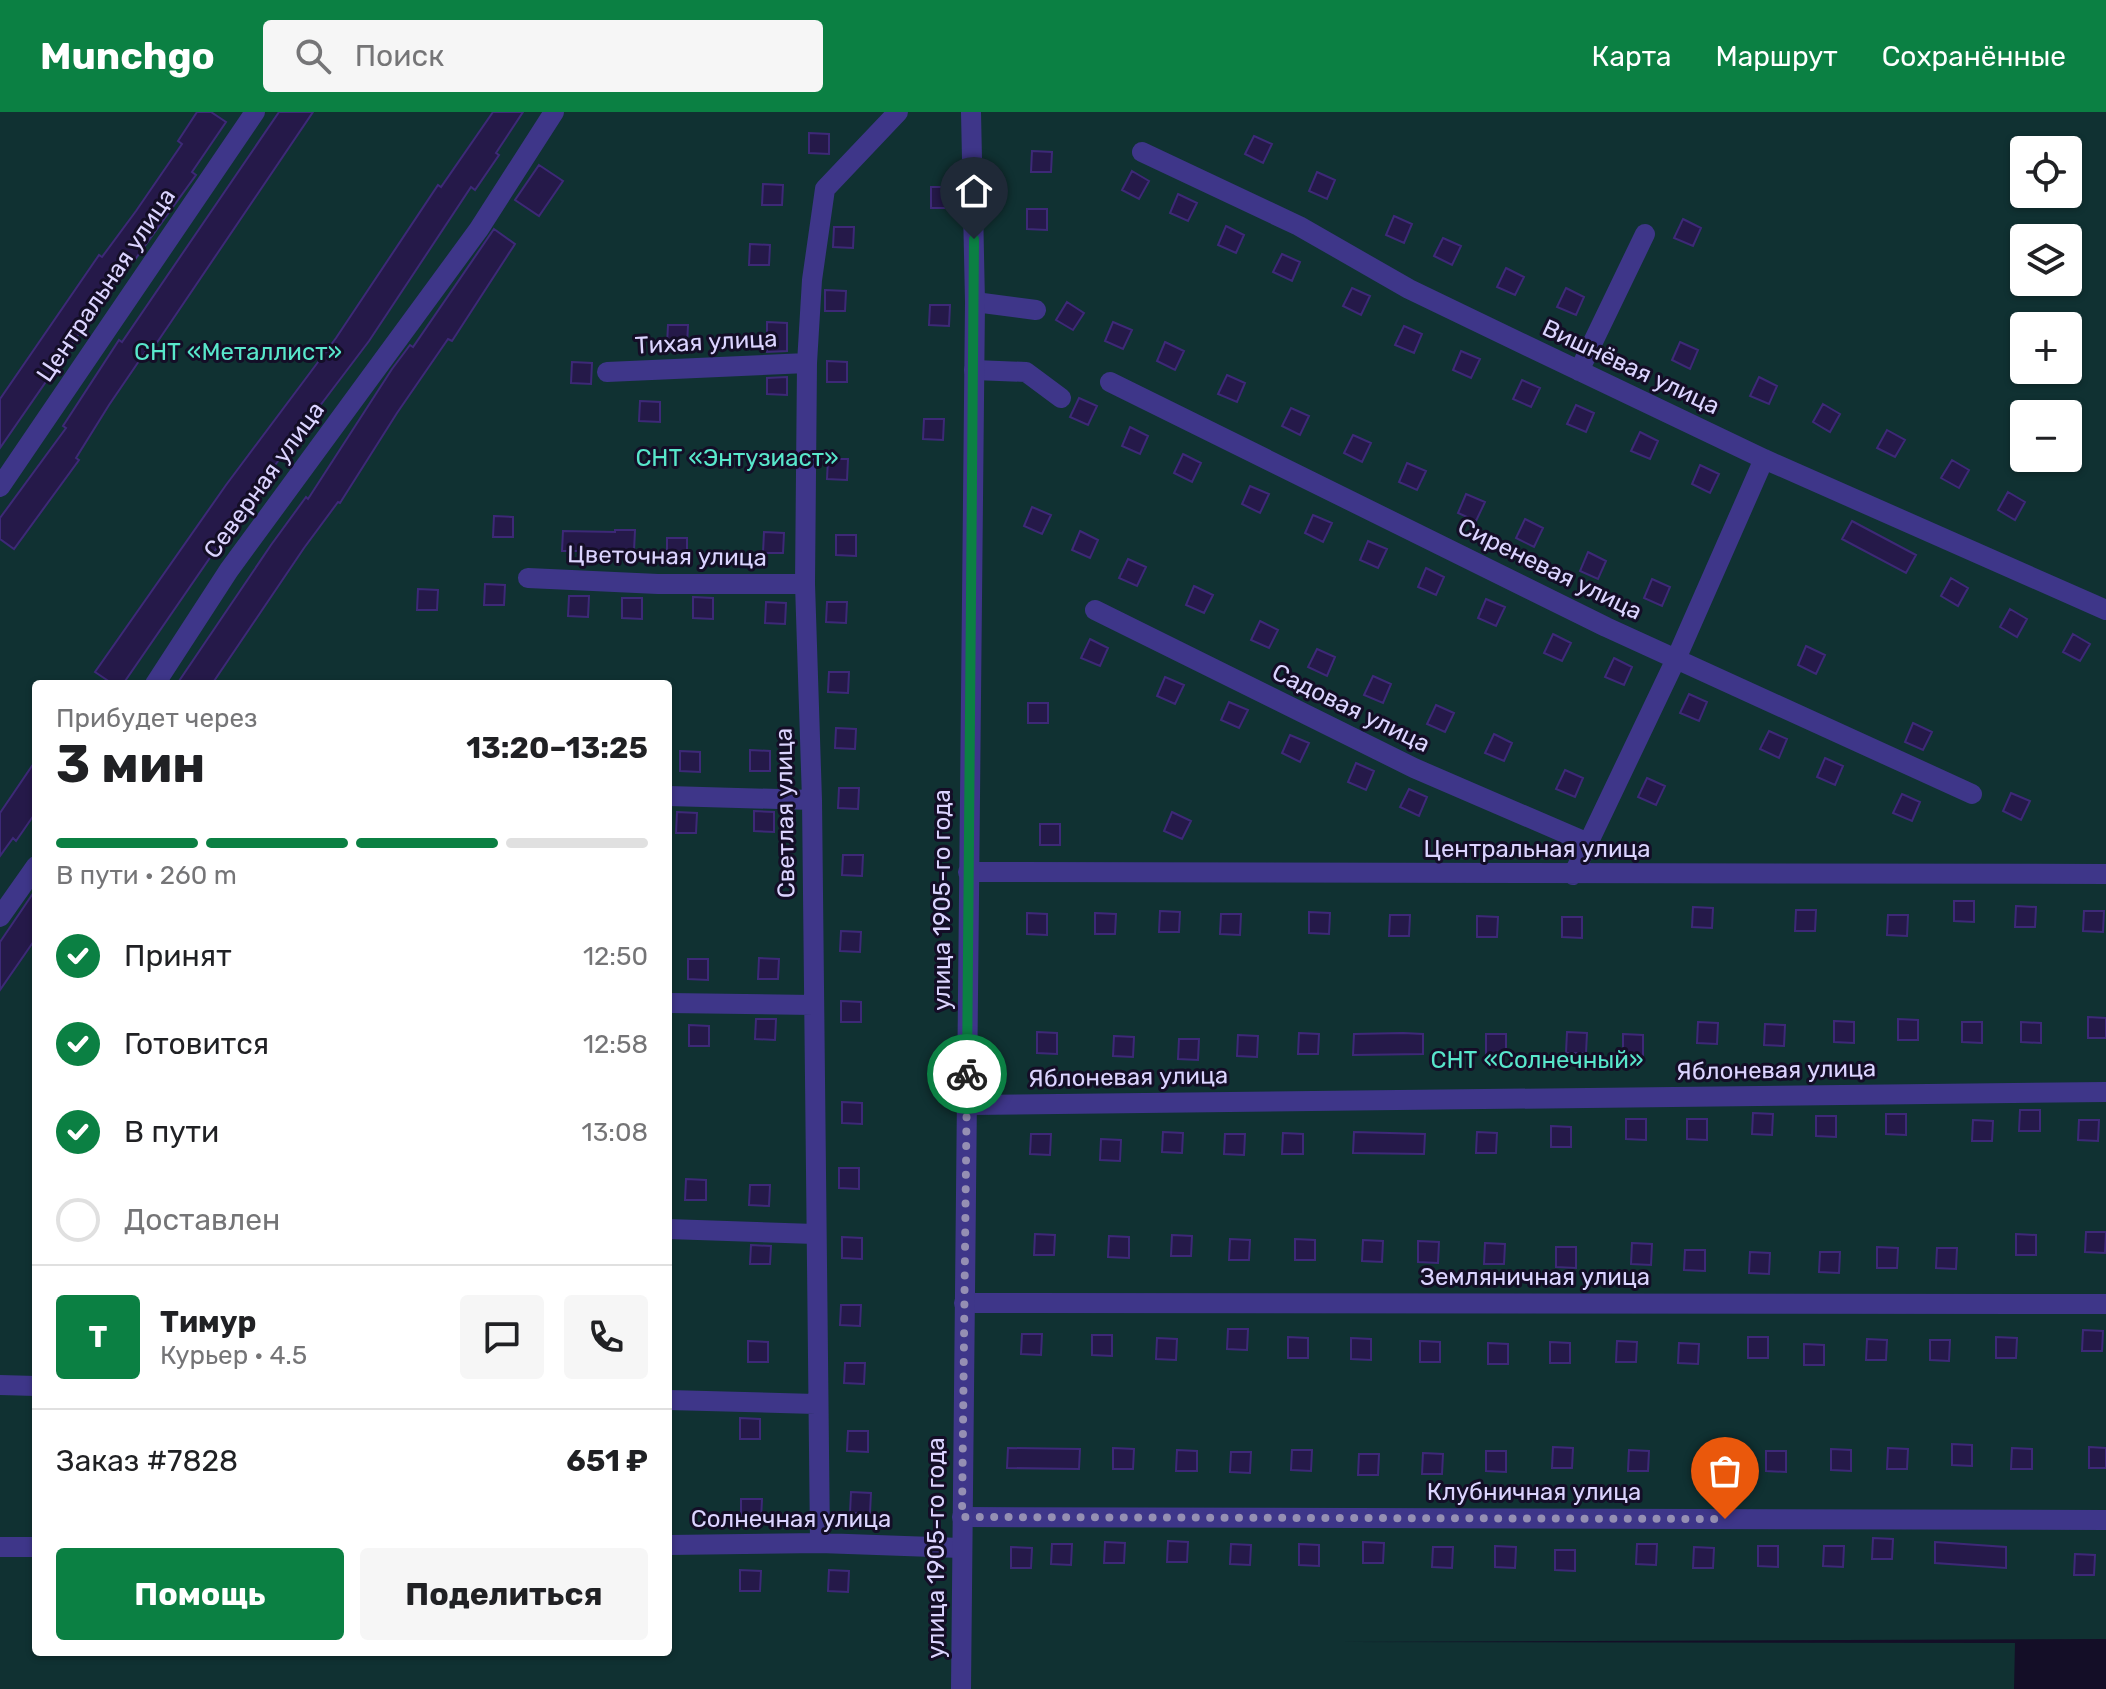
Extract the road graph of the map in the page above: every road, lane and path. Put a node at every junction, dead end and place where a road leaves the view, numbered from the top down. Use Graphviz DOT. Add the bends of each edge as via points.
graph roads {
  1 [pos="255,112"];
  2 [pos="554,112"];
  3 [pos="898,112"];
  4 [pos="971,112"];
  5 [pos="1142,152"];
  6 [pos="1645,234"];
  7 [pos="975,302"];
  8 [pos="1036,310"];
  9 [pos="807,363"];
  10 [pos="974,370"];
  11 [pos="1579,371"];
  12 [pos="607,372"];
  13 [pos="1110,382"];
  14 [pos="1061,398"];
  15 [pos="1764,459"];
  16 [pos="0,487"];
  17 [pos="528,578"];
  18 [pos="805,584"];
  19 [pos="1095,610"];
  20 [pos="2106,610"];
  21 [pos="1676,659"];
  22 [pos="158,680"];
  23 [pos="1972,794"];
  24 [pos="672,796"];
  25 [pos="812,800"];
  26 [pos="1588,843"];
  27 [pos="32,872"];
  28 [pos="968,872"];
  29 [pos="2106,874"];
  30 [pos="1573,875"];
  31 [pos="0,917"];
  32 [pos="672,1003"];
  33 [pos="814,1005"];
  34 [pos="2106,1092"];
  35 [pos="967,1105"];
  36 [pos="672,1229"];
  37 [pos="815,1234"];
  38 [pos="964,1303"];
  39 [pos="2106,1304"];
  40 [pos="0,1385"];
  41 [pos="32,1386"];
  42 [pos="672,1400"];
  43 [pos="816,1404"];
  44 [pos="962,1517"];
  45 [pos="2106,1520"];
  46 [pos="820,1543"];
  47 [pos="672,1545"];
  48 [pos="0,1547"];
  49 [pos="32,1547"];
  50 [pos="961,1548"];
  51 [pos="961,1689"];
  1 -- 16 [label="street, Центральная улица"];
  2 -- 22 [label="street, Северная улица" via="479,229 229,570"];
  3 -- 9 [label="street, Светлая улица" via="825,189"];
  4 -- 7 [label="street, улица 1905-го года"];
  5 -- 11 [label="street, Вишнёвая улица" via="1299,226 1409,289"];
  6 -- 11 [label="street"];
  7 -- 8 [label="street"];
  7 -- 10 [label="street, улица 1905-го года"];
  9 -- 12 [label="street, Тихая улица"];
  9 -- 18 [label="street, Светлая улица"];
  10 -- 14 [label="street" via="1026,372"];
  10 -- 28 [label="street, улица 1905-го года"];
  11 -- 15 [label="street, Вишнёвая улица"];
  13 -- 21 [label="street, Сиреневая улица"];
  15 -- 20 [label="street, Вишнёвая улица"];
  15 -- 21 [label="street"];
  17 -- 18 [label="street, Цветочная улица"];
  18 -- 25 [label="street, Светлая улица"];
  19 -- 26 [label="street, Садовая улица" via="1414,768"];
  21 -- 23 [label="street, Сиреневая улица"];
  21 -- 26 [label="street"];
  24 -- 25 [label="street"];
  25 -- 33 [label="street, Светлая улица"];
  26 -- 30 [label="street"];
  27 -- 31 [label="street"];
  28 -- 30 [label="street, Центральная улица"];
  28 -- 35 [label="street, улица 1905-го года"];
  29 -- 30 [label="street, Центральная улица"];
  32 -- 33 [label="street"];
  33 -- 37 [label="street, Светлая улица"];
  34 -- 35 [label="street, Яблоневая улица"];
  35 -- 38 [label="street, улица 1905-го года"];
  36 -- 37 [label="street"];
  37 -- 43 [label="street, Светлая улица"];
  38 -- 39 [label="street, Земляничная улица"];
  38 -- 44 [label="street, улица 1905-го года"];
  40 -- 41 [label="street"];
  42 -- 43 [label="street"];
  43 -- 46 [label="street, Светлая улица"];
  44 -- 45 [label="street, Клубничная улица"];
  44 -- 50 [label="street, улица 1905-го года"];
  46 -- 47 [label="street, Солнечная улица"];
  46 -- 50 [label="street, Солнечная улица"];
  48 -- 49 [label="street"];
  50 -- 51 [label="street, улица 1905-го года"];
}
